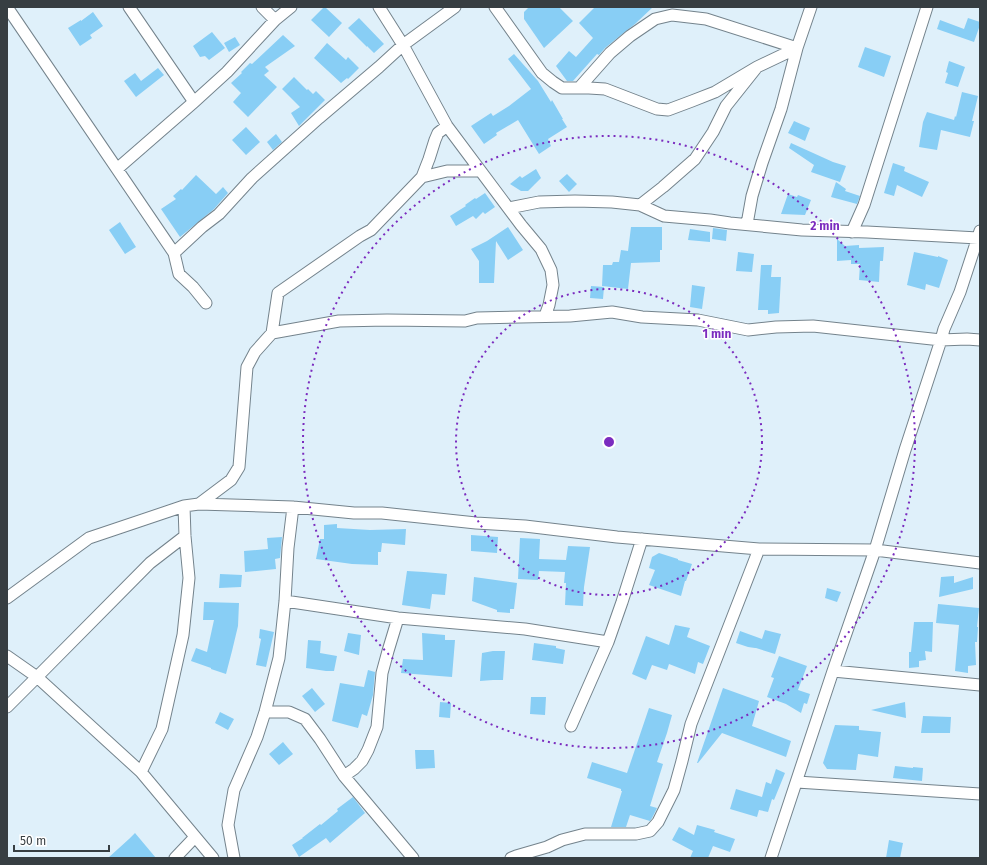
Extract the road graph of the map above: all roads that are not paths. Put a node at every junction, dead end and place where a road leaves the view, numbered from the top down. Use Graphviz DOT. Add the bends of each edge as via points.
graph roads {
  1 [pos="7,7"];
  2 [pos="130,7"];
  3 [pos="262,7"];
  4 [pos="291,7"];
  5 [pos="379,7"];
  6 [pos="454,7"];
  7 [pos="496,7"];
  8 [pos="811,7"];
  9 [pos="927,7"];
  10 [pos="275,20"];
  11 [pos="403,46"];
  12 [pos="797,48"];
  13 [pos="757,66"];
  14 [pos="579,88"];
  15 [pos="194,102"];
  16 [pos="447,126"];
  17 [pos="117,169"];
  18 [pos="479,171"];
  19 [pos="422,177"];
  20 [pos="640,205"];
  21 [pos="508,208"];
  22 [pos="748,224"];
  23 [pos="852,232"];
  24 [pos="979,235"];
  25 [pos="174,253"];
  26 [pos="206,303"];
  27 [pos="545,316"];
  28 [pos="272,333"];
  29 [pos="941,340"];
  30 [pos="980,340"];
  31 [pos="199,504"];
  32 [pos="184,506"];
  33 [pos="293,507"];
  34 [pos="185,536"];
  35 [pos="642,539"];
  36 [pos="759,549"];
  37 [pos="875,550"];
  38 [pos="980,563"];
  39 [pos="7,598"];
  40 [pos="285,602"];
  41 [pos="398,618"];
  42 [pos="608,642"];
  43 [pos="7,656"];
  44 [pos="833,671"];
  45 [pos="38,677"];
  46 [pos="980,685"];
  47 [pos="7,706"];
  48 [pos="265,712"];
  49 [pos="571,726"];
  50 [pos="141,772"];
  51 [pos="344,776"];
  52 [pos="797,782"];
  53 [pos="980,794"];
  54 [pos="195,837"];
  55 [pos="175,858"];
  56 [pos="213,858"];
  57 [pos="234,858"];
  58 [pos="413,858"];
  59 [pos="510,858"];
  60 [pos="771,858"];
  1 -- 17 [label="street"];
  2 -- 15 [label="street"];
  3 -- 10 [label="street"];
  4 -- 10 [label="street"];
  5 -- 11 [label="street"];
  6 -- 11 [label="street"];
  7 -- 14 [label="street" via="542,73 562,88"];
  8 -- 12 [label="street"];
  9 -- 23 [label="street" via="864,205"];
  10 -- 15 [label="street" via="227,72"];
  11 -- 16 [label="street"];
  11 -- 25 [label="street" via="263,168 219,214"];
  12 -- 13 [label="street"];
  12 -- 14 [label="street" via="706,19 672,15 655,19 630,36 610,53"];
  12 -- 22 [label="street" via="781,109 752,196"];
  13 -- 14 [label="street" via="715,92 668,110 657,109 605,89"];
  13 -- 20 [label="street" via="726,106 695,159"];
  15 -- 17 [label="street"];
  16 -- 18 [label="street"];
  16 -- 19 [label="street" via="438,133"];
  17 -- 25 [label="street"];
  18 -- 19 [label="street" via="447,171"];
  18 -- 21 [label="street"];
  19 -- 28 [label="street" via="371,230 278,293"];
  20 -- 21 [label="street" via="569,201 539,202"];
  20 -- 22 [label="street" via="664,216"];
  21 -- 27 [label="street" via="541,249 551,270 553,285"];
  22 -- 23 [label="street"];
  23 -- 24 [label="street"];
  24 -- 29 [label="street"];
  25 -- 26 [label="street" via="179,274"];
  27 -- 28 [label="street" via="477,318 465,321 339,322"];
  27 -- 29 [label="street" via="612,312 642,317 698,320 748,330 812,326"];
  28 -- 31 [label="street" via="255,352 247,367 239,467 231,480"];
  29 -- 30 [label="street"];
  29 -- 37 [label="street" via="904,450"];
  31 -- 32 [label="street"];
  31 -- 33 [label="street"];
  32 -- 34 [label="street"];
  32 -- 39 [label="street" via="89,538"];
  33 -- 35 [label="street" via="525,526"];
  33 -- 40 [label="street"];
  34 -- 45 [label="street" via="150,563"];
  34 -- 50 [label="street" via="189,578 183,634 162,729"];
  35 -- 36 [label="street"];
  35 -- 42 [label="street"];
  36 -- 37 [label="street"];
  36 -- 59 [label="street" via="692,724 674,790 658,822 650,831 636,834 585,834"];
  37 -- 38 [label="street"];
  37 -- 44 [label="street"];
  40 -- 41 [label="street"];
  40 -- 48 [label="street" via="279,658"];
  41 -- 42 [label="street" via="525,629"];
  41 -- 51 [label="street" via="382,673 377,727 362,761"];
  42 -- 49 [label="street"];
  43 -- 45 [label="street"];
  44 -- 46 [label="street"];
  44 -- 52 [label="street"];
  45 -- 47 [label="street"];
  45 -- 50 [label="street"];
  48 -- 51 [label="street" via="289,712 305,720"];
  48 -- 57 [label="street" via="234,790 228,825"];
  50 -- 54 [label="street"];
  51 -- 58 [label="street"];
  52 -- 53 [label="street"];
  52 -- 60 [label="street"];
  54 -- 55 [label="street"];
  54 -- 56 [label="street"];
}
